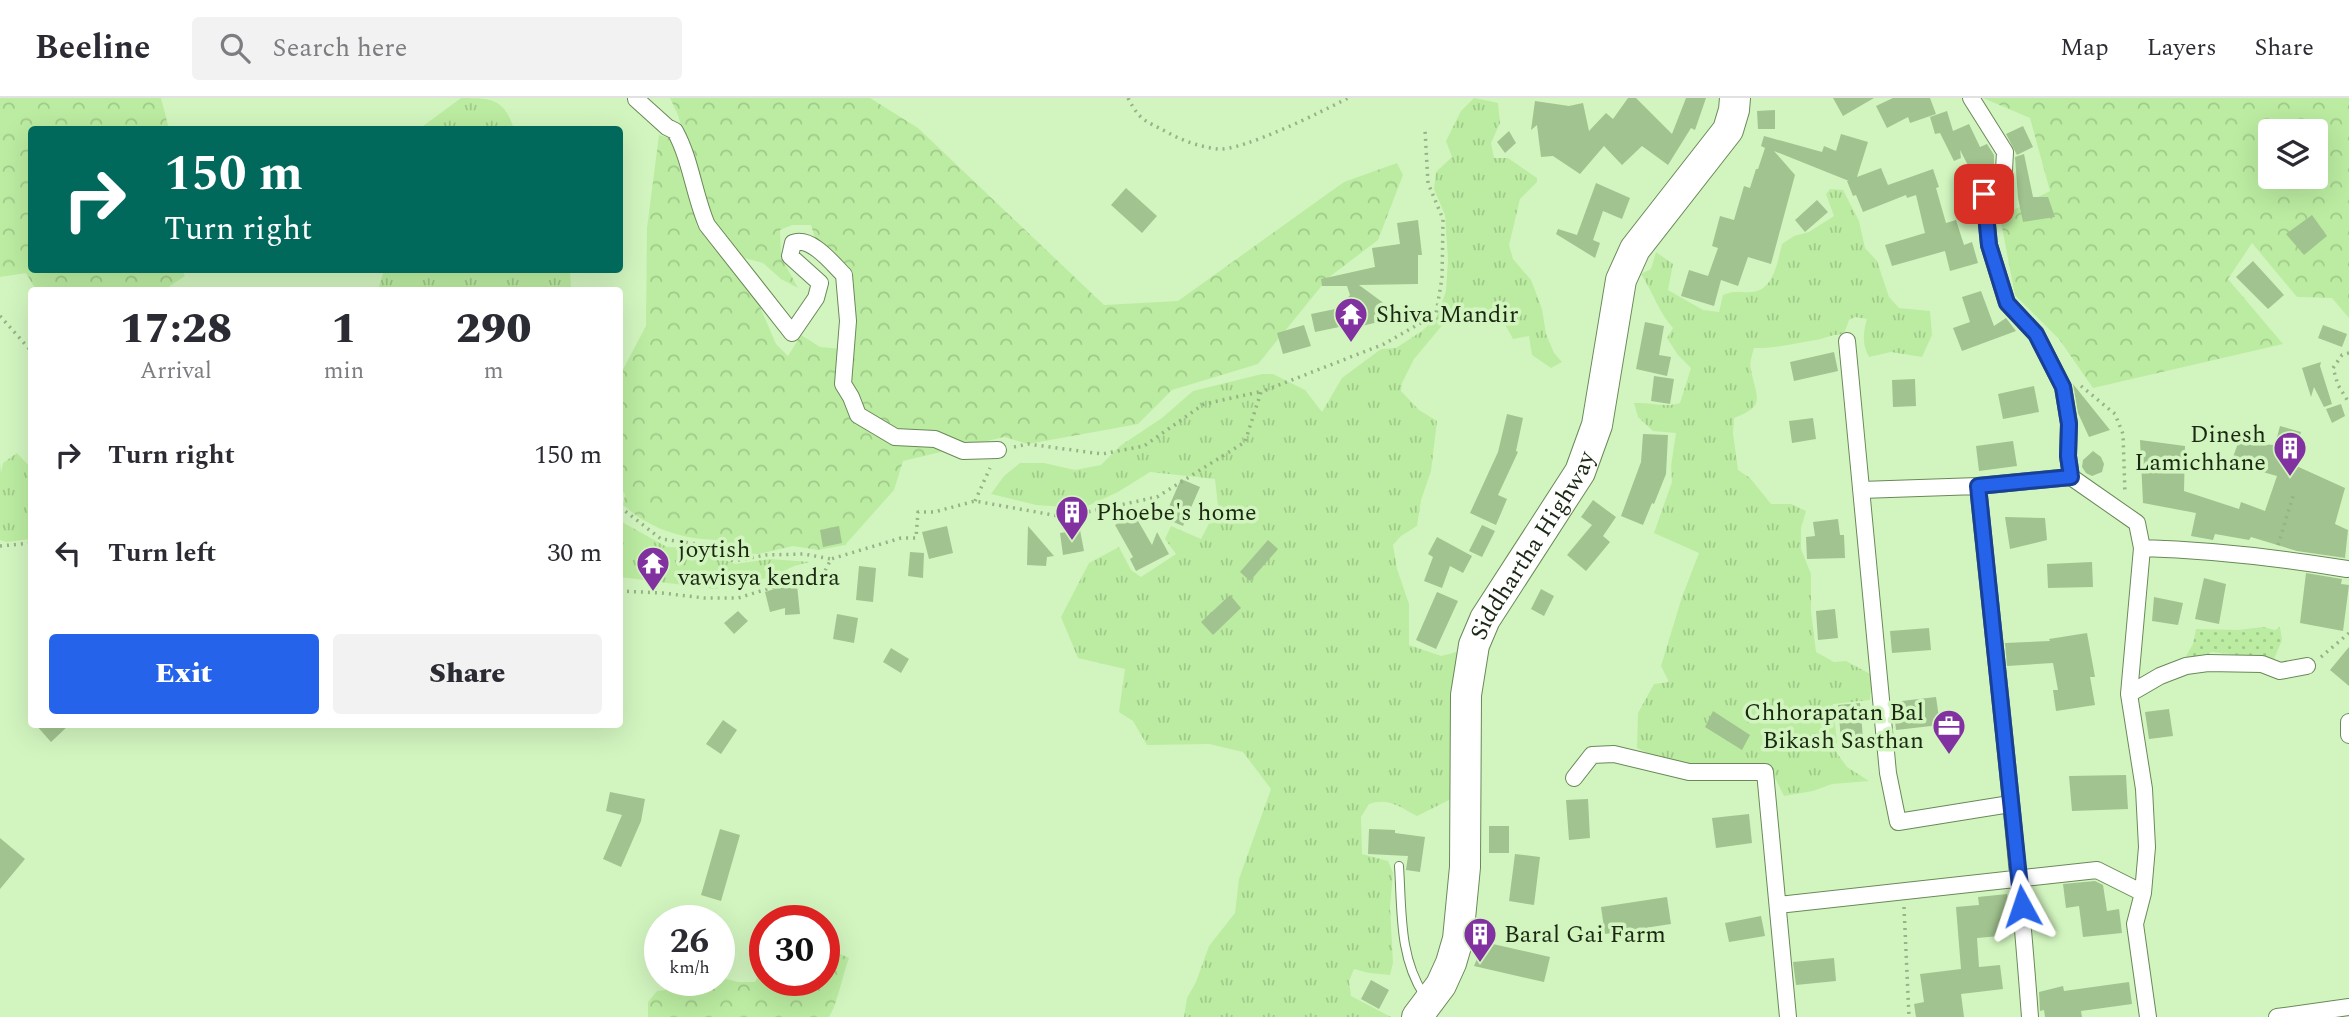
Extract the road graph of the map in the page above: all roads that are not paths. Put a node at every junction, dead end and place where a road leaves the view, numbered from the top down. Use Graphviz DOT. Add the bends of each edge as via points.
graph roads {
  1 [pos="1735,98"];
  2 [pos="1971,98"];
  3 [pos="636,99"];
  4 [pos="1847,341"];
  5 [pos="998,450"];
  6 [pos="2071,477"];
  7 [pos="1978,486"];
  8 [pos="1861,490"];
  9 [pos="2142,548"];
  10 [pos="2347,569"];
  11 [pos="2307,666"];
  12 [pos="2129,694"];
  13 [pos="2349,722"];
  14 [pos="2349,735"];
  15 [pos="1574,778"];
  16 [pos="2010,804"];
  17 [pos="1399,866"];
  18 [pos="2020,878"];
  19 [pos="2143,893"];
  20 [pos="1777,905"];
  21 [pos="2349,1007"];
  22 [pos="1423,1010"];
  23 [pos="1788,1017"];
  24 [pos="2030,1017"];
  25 [pos="2148,1017"];
  26 [pos="2277,1017"];
  1 -- 22 [label="highway, Siddhartha Highway" via="1728,130 1635,249 1621,280 1597,425 1580,472 1485,619 1474,645 1466,695 1465,867 1458,939 1451,963"];
  2 -- 6 [label="street" via="2005,152 2004,170 1984,194 1989,245 2007,303 2036,334 2063,387"];
  3 -- 5 [label="street" via="675,131 706,226 792,333 816,298 820,283 790,256 793,243 809,243 844,275 848,321 843,384 858,415 895,437 935,439 963,451"];
  4 -- 8 [label="street"];
  6 -- 7 [label="street"];
  6 -- 9 [label="street" via="2137,523"];
  7 -- 8 [label="street"];
  7 -- 16 [label="street"];
  8 -- 16 [label="street" via="1888,773 1898,822"];
  9 -- 10 [label="street"];
  9 -- 12 [label="street"];
  11 -- 12 [label="street" via="2280,671 2262,664 2186,666"];
  12 -- 19 [label="street" via="2144,789 2147,847"];
  13 -- 14 [label="street"];
  15 -- 20 [label="street" via="1592,755 1614,754 1689,772 1765,772"];
  16 -- 18 [label="street"];
  17 -- 22 [label="lane" via="1404,949"];
  18 -- 19 [label="street" via="2097,870"];
  18 -- 20 [label="street"];
  18 -- 24 [label="street"];
  19 -- 25 [label="street" via="2135,924"];
  20 -- 23 [label="street"];
  21 -- 26 [label="street"];
}
